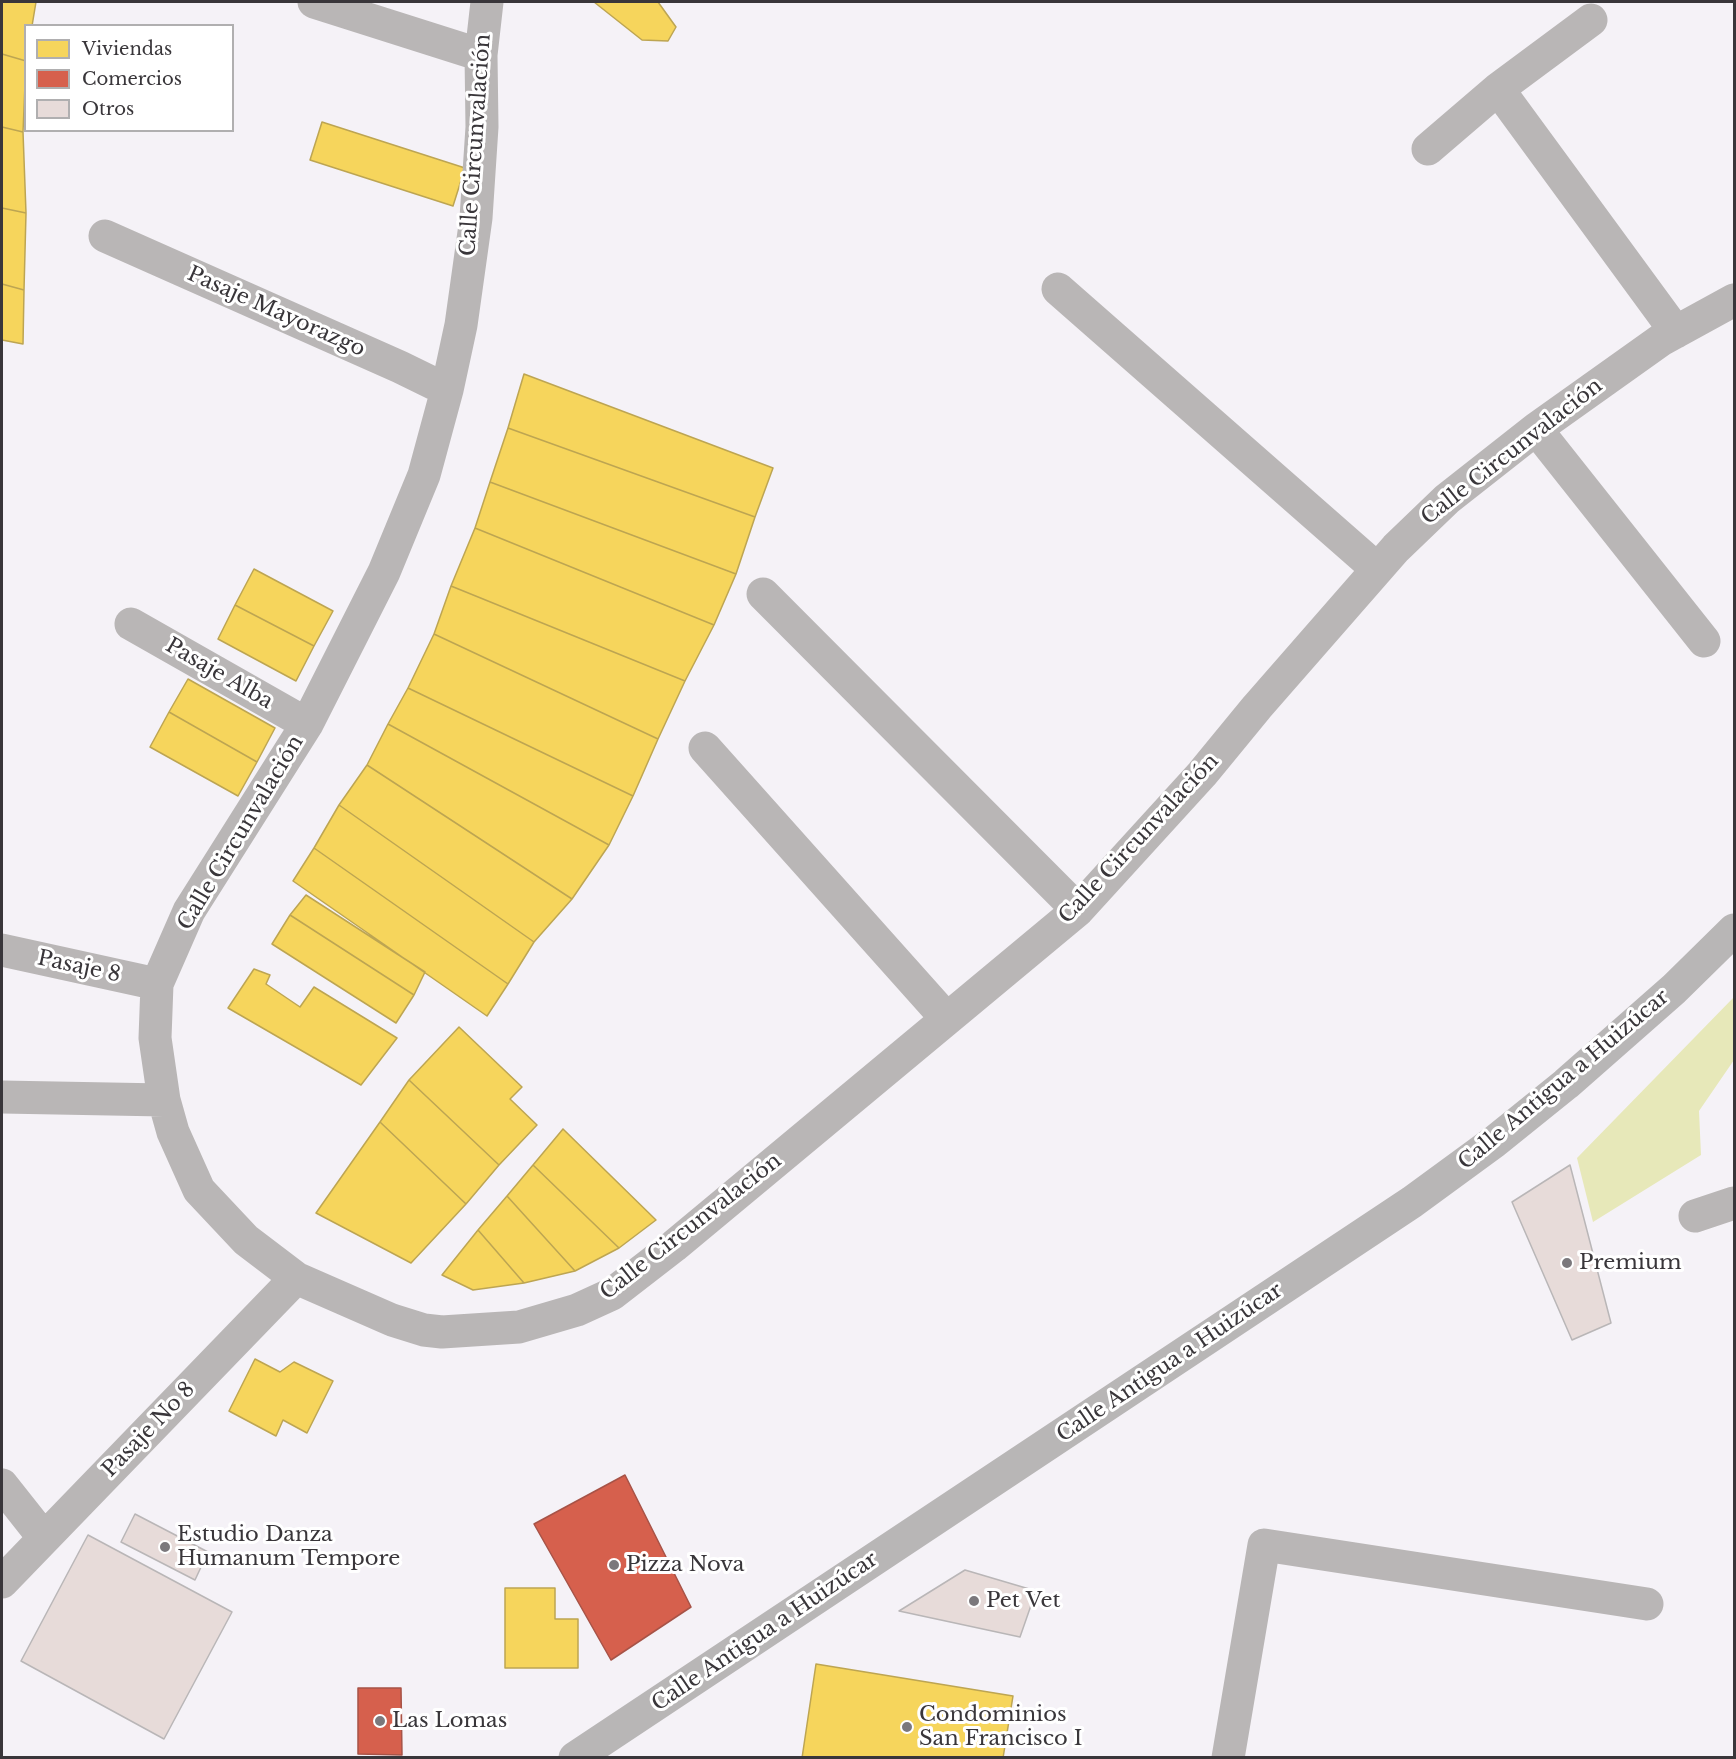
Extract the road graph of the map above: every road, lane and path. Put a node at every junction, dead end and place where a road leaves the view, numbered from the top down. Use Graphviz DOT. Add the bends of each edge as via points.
graph roads {
  1 [pos="314,2"];
  2 [pos="487,2"];
  3 [pos="1591,20"];
  4 [pos="481,55"];
  5 [pos="1498,89"];
  6 [pos="1428,149"];
  7 [pos="105,236"];
  8 [pos="1058,289"];
  9 [pos="1734,300"];
  10 [pos="1676,332"];
  11 [pos="447,390"];
  12 [pos="1536,429"];
  13 [pos="1377,569"];
  14 [pos="763,594"];
  15 [pos="131,624"];
  16 [pos="1704,641"];
  17 [pos="307,724"];
  18 [pos="705,748"];
  19 [pos="1078,910"];
  20 [pos="1734,930"];
  21 [pos="2,950"];
  22 [pos="157,984"];
  23 [pos="947,1019"];
  24 [pos="2,1097"];
  25 [pos="164,1100"];
  26 [pos="1734,1203"];
  27 [pos="1695,1216"];
  28 [pos="296,1278"];
  29 [pos="2,1485"];
  30 [pos="45,1538"];
  31 [pos="2,1582"];
  32 [pos="1647,1604"];
  33 [pos="575,1758"];
  34 [pos="1228,1758"];
  1 -- 4 [label="street"];
  2 -- 4 [label="street, Calle Circunvalación"];
  3 -- 5 [label="street"];
  4 -- 11 [label="street, Calle Circunvalación" via="482,127 476,218"];
  5 -- 6 [label="street"];
  5 -- 10 [label="street"];
  7 -- 11 [label="street, Pasaje Mayorazgo"];
  8 -- 13 [label="street"];
  9 -- 10 [label="street, Calle Circunvalación"];
  10 -- 12 [label="street, Calle Circunvalación"];
  11 -- 17 [label="street, Calle Circunvalación" via="424,475 384,572"];
  12 -- 13 [label="street, Calle Circunvalación" via="1447,499"];
  12 -- 16 [label="street"];
  13 -- 19 [label="street, Calle Circunvalación" via="1202,774"];
  14 -- 19 [label="street"];
  15 -- 17 [label="street, Pasaje Alba"];
  17 -- 22 [label="street, Calle Circunvalación" via="189,911"];
  18 -- 23 [label="street"];
  19 -- 23 [label="street, Calle Circunvalación"];
  20 -- 33 [label="main road, Calle Antigua a Huizúcar" via="1566,1084 1412,1202"];
  21 -- 22 [label="street, Pasaje 8"];
  22 -- 25 [label="street, Calle Circunvalación" via="155,1038"];
  23 -- 28 [label="street, Calle Circunvalación" via="657,1260 612,1294 578,1310 519,1327 424,1330"];
  24 -- 25 [label="street"];
  25 -- 28 [label="street, Calle Circunvalación" via="172,1132 199,1190 246,1240"];
  26 -- 27 [label="street"];
  28 -- 30 [label="street, Pasaje No 8"];
  29 -- 30 [label="street"];
  30 -- 31 [label="street, Pasaje No 8"];
  32 -- 34 [label="street" via="1264,1545"];
}
